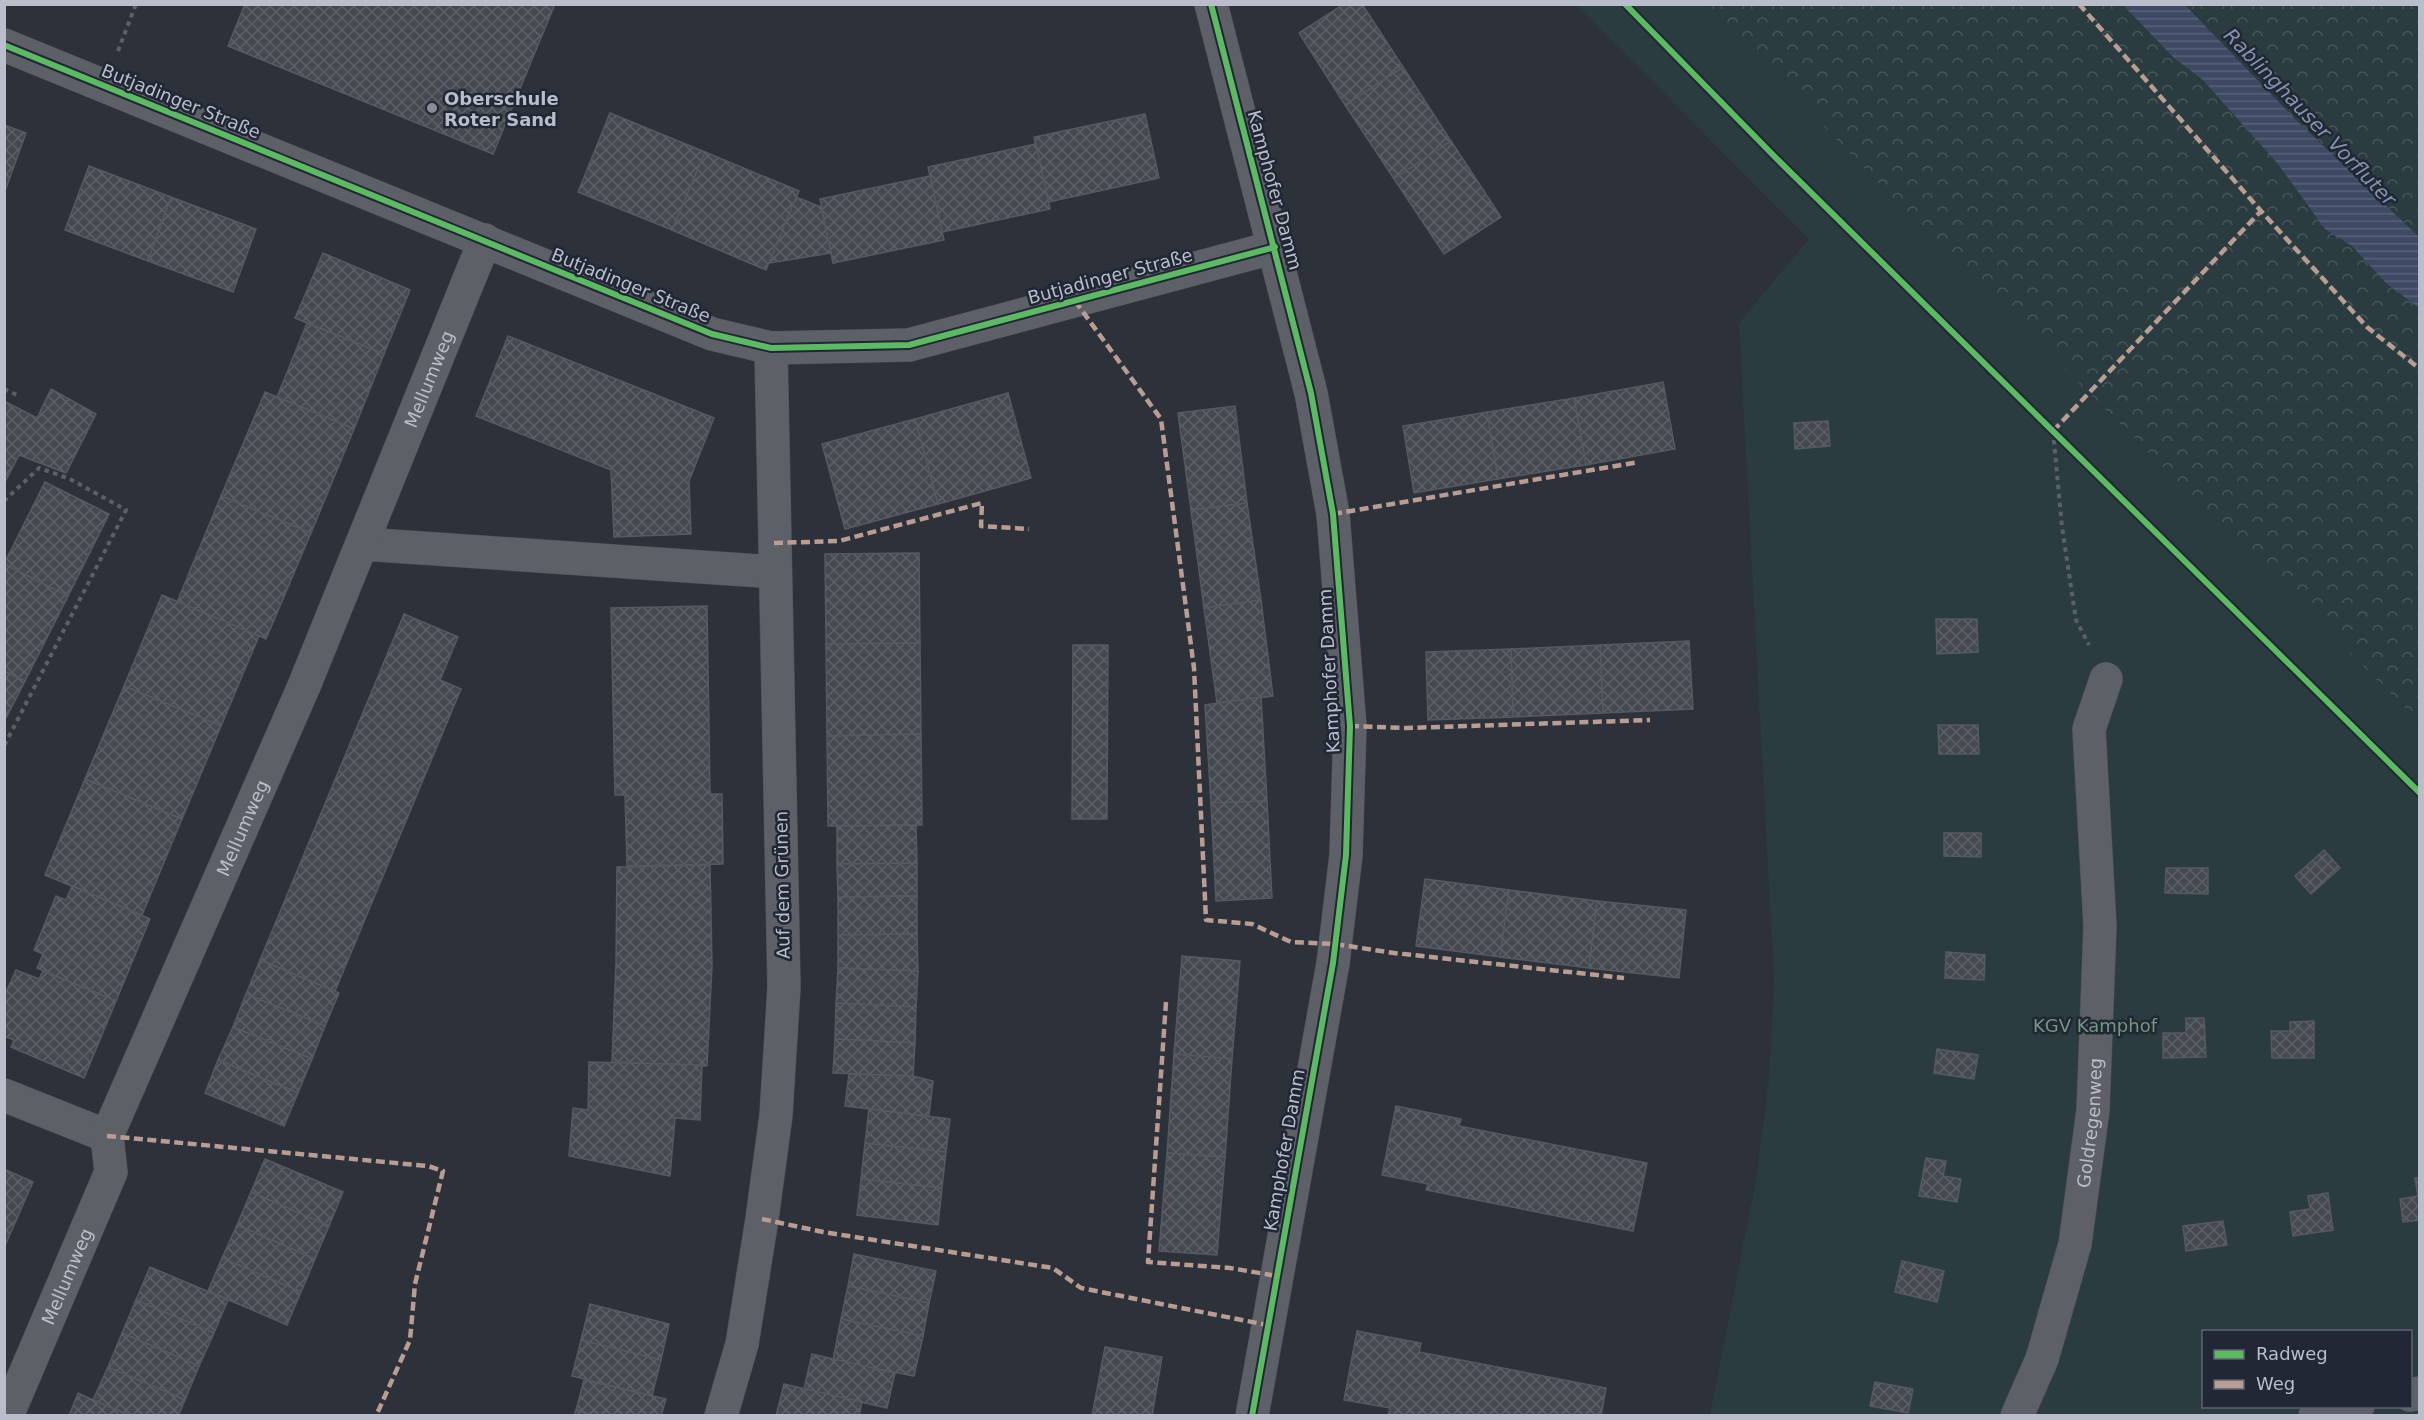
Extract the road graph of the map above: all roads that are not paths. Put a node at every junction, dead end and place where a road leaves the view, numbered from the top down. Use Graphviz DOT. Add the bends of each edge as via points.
graph roads {
  1 [pos="1211,4"];
  2 [pos="4,45"];
  3 [pos="484,240"];
  4 [pos="1275,247"];
  5 [pos="771,348"];
  6 [pos="362,544"];
  7 [pos="775,572"];
  8 [pos="2106,679"];
  9 [pos="4,1095"];
  10 [pos="107,1136"];
  11 [pos="2353,1408"];
  12 [pos="7,1416"];
  13 [pos="721,1416"];
  14 [pos="1252,1416"];
  15 [pos="2017,1416"];
  16 [pos="2315,1416"];
  1 -- 4 [label="street, Kamphofer Damm"];
  2 -- 3 [label="street, Butjadinger Straße"];
  3 -- 5 [label="street, Butjadinger Straße" via="712,334"];
  3 -- 6 [label="street, Mellumweg"];
  4 -- 5 [label="street, Butjadinger Straße" via="909,345"];
  4 -- 14 [label="street, Kamphofer Damm" via="1311,393 1333,514 1350,726 1346,855 1333,963"];
  5 -- 7 [label="street, Auf dem Grünen"];
  6 -- 7 [label="street"];
  6 -- 10 [label="street, Mellumweg"];
  7 -- 13 [label="street, Auf dem Grünen" via="784,987 779,1069 776,1115 742,1344"];
  8 -- 15 [label="street, Goldregenweg" via="2089,729 2100,926 2093,1110 2075,1244 2042,1359"];
  9 -- 10 [label="street"];
  10 -- 12 [label="street, Mellumweg" via="111,1172"];
  11 -- 16 [label="street"];
}
